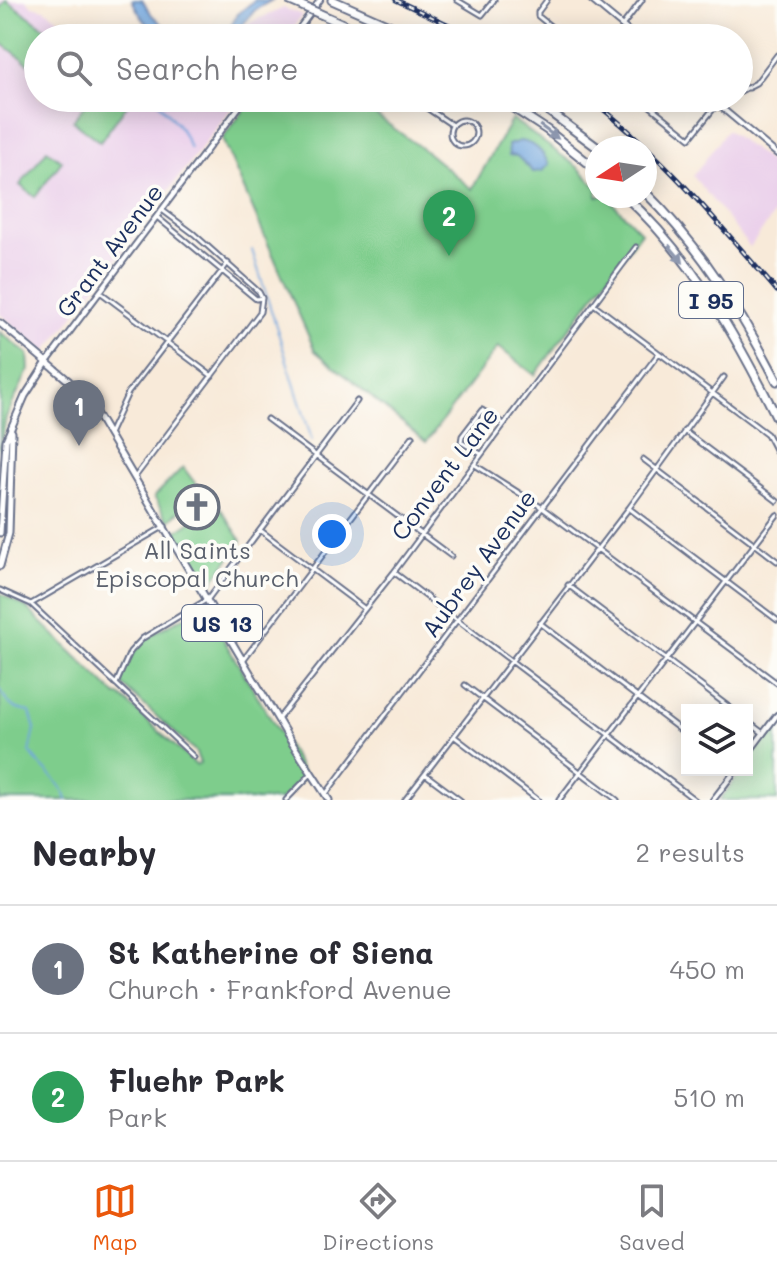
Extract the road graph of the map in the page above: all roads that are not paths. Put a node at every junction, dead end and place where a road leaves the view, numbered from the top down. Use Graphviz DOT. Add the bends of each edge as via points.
graph roads {
  1 [pos="288,0"];
  2 [pos="320,0"];
  3 [pos="332,0"];
  4 [pos="457,0"];
  5 [pos="494,0"];
  6 [pos="547,0"];
  7 [pos="591,0"];
  8 [pos="642,0"];
  9 [pos="302,24"];
  10 [pos="343,24"];
  11 [pos="386,24"];
  12 [pos="548,24"];
  13 [pos="620,24"];
  14 [pos="624,24"];
  15 [pos="777,55"];
  16 [pos="753,86"];
  17 [pos="236,112"];
  18 [pos="432,112"];
  19 [pos="519,112"];
  20 [pos="550,112"];
  21 [pos="658,112"];
  22 [pos="706,112"];
  23 [pos="727,112"];
  24 [pos="453,126"];
  25 [pos="585,138"];
  26 [pos="777,154"];
  27 [pos="585,160"];
  28 [pos="657,205"];
  29 [pos="636,208"];
  30 [pos="162,210"];
  31 [pos="157,217"];
  32 [pos="636,247"];
  33 [pos="228,263"];
  34 [pos="223,270"];
  35 [pos="100,292"];
  36 [pos="262,298"];
  37 [pos="593,304"];
  38 [pos="0,323"];
  39 [pos="168,342"];
  40 [pos="659,353"];
  41 [pos="47,362"];
  42 [pos="212,376"];
  43 [pos="724,377"];
  44 [pos="777,381"];
  45 [pos="713,393"];
  46 [pos="357,401"];
  47 [pos="777,418"];
  48 [pos="267,419"];
  49 [pos="504,424"];
  50 [pos="11,431"];
  51 [pos="684,431"];
  52 [pos="109,434"];
  53 [pos="413,436"];
  54 [pos="777,453"];
  55 [pos="481,454"];
  56 [pos="318,455"];
  57 [pos="643,459"];
  58 [pos="474,464"];
  59 [pos="656,469"];
  60 [pos="135,477"];
  61 [pos="370,494"];
  62 [pos="777,501"];
  63 [pos="541,507"];
  64 [pos="629,508"];
  65 [pos="777,515"];
  66 [pos="165,526"];
  67 [pos="260,530"];
  68 [pos="0,533"];
  69 [pos="421,534"];
  70 [pos="755,544"];
  71 [pos="597,548"];
  72 [pos="451,556"];
  73 [pos="777,561"];
  74 [pos="0,566"];
  75 [pos="312,570"];
  76 [pos="394,572"];
  77 [pos="727,582"];
  78 [pos="568,585"];
  79 [pos="0,590"];
  80 [pos="208,599"];
  81 [pos="31,604"];
  82 [pos="365,609"];
  83 [pos="777,620"];
  84 [pos="458,621"];
  85 [pos="696,621"];
  86 [pos="539,623"];
  87 [pos="666,659"];
  88 [pos="244,660"];
  89 [pos="511,661"];
  90 [pos="777,683"];
  91 [pos="116,684"];
  92 [pos="465,685"];
  93 [pos="637,697"];
  94 [pos="483,698"];
  95 [pos="725,704"];
  96 [pos="777,715"];
  97 [pos="278,719"];
  98 [pos="753,726"];
  99 [pos="681,730"];
  100 [pos="763,733"];
  101 [pos="609,734"];
  102 [pos="454,736"];
  103 [pos="753,747"];
  104 [pos="194,757"];
  105 [pos="580,772"];
  106 [pos="312,774"];
  107 [pos="425,774"];
  108 [pos="731,776"];
  109 [pos="327,797"];
  110 [pos="286,800"];
  111 [pos="405,800"];
  112 [pos="460,800"];
  113 [pos="538,800"];
  114 [pos="559,800"];
  115 [pos="617,800"];
  116 [pos="695,800"];
  117 [pos="713,800"];
  1 -- 10 [label="highway, bridge"];
  2 -- 9 [label="street"];
  3 -- 11 [label="highway"];
  4 -- 5 [label="street" via="482,15"];
  6 -- 12 [label="street" via="538,16"];
  7 -- 13 [label="street"];
  8 -- 14 [label="street"];
  15 -- 16 [label="street"];
  17 -- 30 [label="street, Grant Avenue"];
  18 -- 24 [label="street"];
  19 -- 27 [label="highway, one-way"];
  20 -- 25 [label="highway"];
  21 -- 22 [label="street" via="690,138"];
  23 -- 26 [label="street"];
  24 -- 24 [label="street" via="454,143 464,147 474,141 472,124 462,120"];
  28 -- 44 [label="highway, I 95" via="729,295"];
  29 -- 47 [label="highway, I 95, one-way" via="714,303"];
  30 -- 31 [label="street, Grant Avenue"];
  30 -- 33 [label="street"];
  31 -- 34 [label="street"];
  31 -- 35 [label="street, Grant Avenue"];
  32 -- 37 [label="street, Convent Lane"];
  33 -- 34 [label="street"];
  33 -- 36 [label="street"];
  34 -- 36 [label="street" via="256,299"];
  34 -- 39 [label="street"];
  35 -- 39 [label="street"];
  35 -- 41 [label="street, Grant Avenue"];
  36 -- 42 [label="street" via="260,312"];
  37 -- 40 [label="street"];
  37 -- 49 [label="street, Convent Lane"];
  38 -- 41 [label="main road, US 13"];
  39 -- 42 [label="street"];
  39 -- 52 [label="street" via="128,393"];
  40 -- 45 [label="street"];
  40 -- 63 [label="street, Aubrey Avenue"];
  41 -- 50 [label="main road, Grant Avenue"];
  41 -- 52 [label="main road, US 13" via="82,395"];
  42 -- 60 [label="street"];
  43 -- 45 [label="street"];
  45 -- 51 [label="street"];
  45 -- 54 [label="street" via="767,434"];
  46 -- 56 [label="street"];
  48 -- 56 [label="street"];
  49 -- 55 [label="street, Convent Lane"];
  49 -- 55 [label="street" via="482,410 462,436 461,442"];
  50 -- 68 [label="main road, Grant Avenue" via="4,453"];
  50 -- 74 [label="main road, Grant Avenue" via="9,533"];
  51 -- 59 [label="street"];
  51 -- 62 [label="street"];
  52 -- 60 [label="main road, US 13"];
  53 -- 61 [label="street"];
  55 -- 58 [label="street, Convent Lane"];
  56 -- 61 [label="street"];
  56 -- 67 [label="street"];
  57 -- 59 [label="street"];
  58 -- 63 [label="street"];
  58 -- 69 [label="street, Convent Lane"];
  59 -- 64 [label="street"];
  59 -- 70 [label="street"];
  60 -- 66 [label="main road, US 13"];
  61 -- 69 [label="street"];
  61 -- 75 [label="street"];
  63 -- 71 [label="street"];
  63 -- 84 [label="street, Aubrey Avenue"];
  64 -- 71 [label="street"];
  64 -- 77 [label="street"];
  65 -- 70 [label="street"];
  66 -- 80 [label="main road, US 13"];
  66 -- 81 [label="street"];
  67 -- 75 [label="street"];
  67 -- 80 [label="street"];
  69 -- 72 [label="street"];
  69 -- 76 [label="street, Convent Lane"];
  70 -- 73 [label="street"];
  70 -- 77 [label="street"];
  71 -- 78 [label="street"];
  71 -- 85 [label="street"];
  75 -- 82 [label="street"];
  75 -- 88 [label="street"];
  76 -- 82 [label="street, Convent Lane"];
  76 -- 84 [label="street"];
  77 -- 83 [label="street"];
  77 -- 85 [label="street"];
  78 -- 86 [label="street"];
  78 -- 87 [label="street"];
  79 -- 81 [label="street"];
  80 -- 88 [label="main road, US 13"];
  80 -- 91 [label="street" via="143,638 130,652"];
  81 -- 91 [label="street"];
  82 -- 97 [label="street, Convent Lane"];
  84 -- 89 [label="street"];
  84 -- 109 [label="street, Aubrey Avenue"];
  85 -- 87 [label="street"];
  85 -- 90 [label="street"];
  86 -- 89 [label="street"];
  86 -- 93 [label="street"];
  87 -- 93 [label="street"];
  87 -- 95 [label="street"];
  88 -- 97 [label="main road, US 13"];
  89 -- 94 [label="street"];
  89 -- 101 [label="street"];
  91 -- 104 [label="street"];
  92 -- 94 [label="street"];
  93 -- 99 [label="street"];
  93 -- 101 [label="street"];
  94 -- 102 [label="street"];
  94 -- 105 [label="street"];
  96 -- 100 [label="street"];
  97 -- 106 [label="main road, US 13"];
  98 -- 100 [label="street"];
  100 -- 103 [label="street"];
  101 -- 105 [label="street"];
  101 -- 116 [label="street"];
  102 -- 107 [label="street"];
  102 -- 113 [label="street"];
  105 -- 114 [label="street"];
  105 -- 115 [label="street"];
  106 -- 109 [label="main road, US 13"];
  106 -- 110 [label="street"];
  107 -- 111 [label="street"];
  107 -- 112 [label="street"];
  108 -- 117 [label="street"];
}
